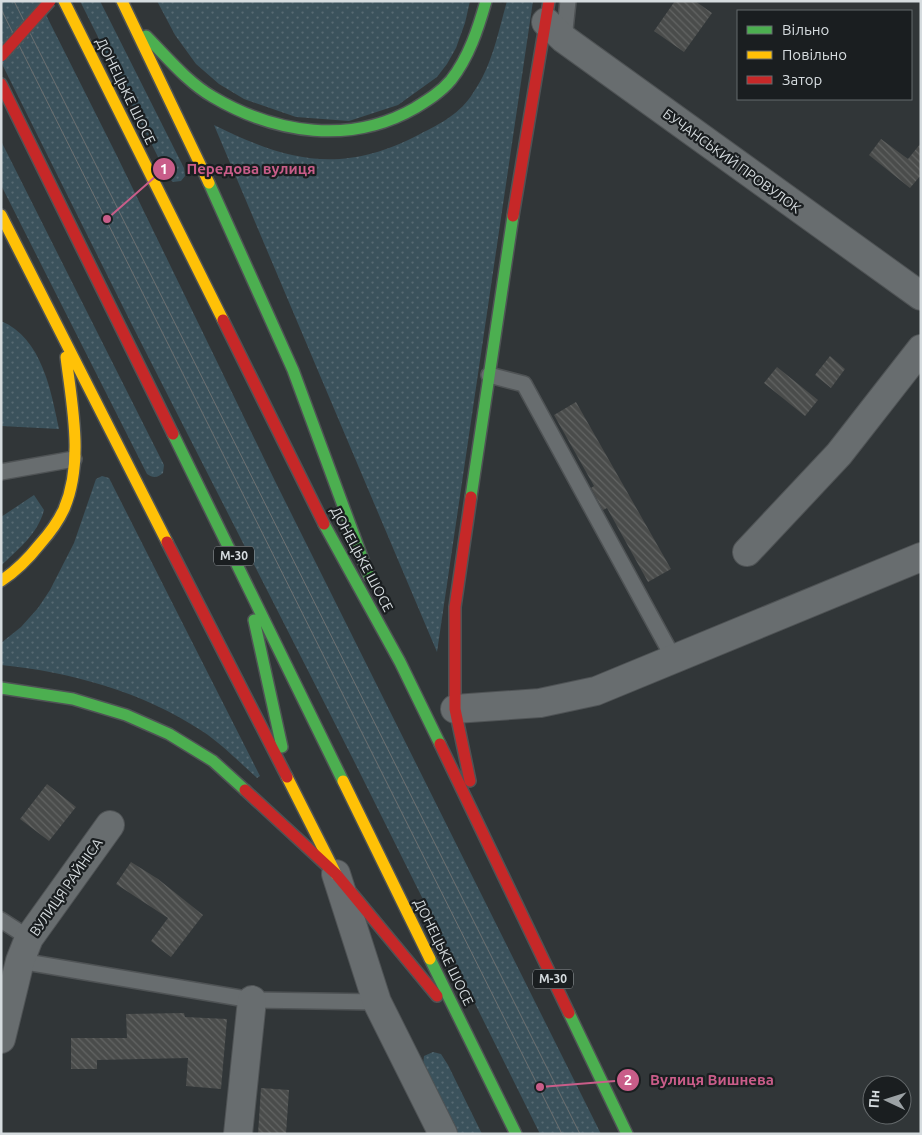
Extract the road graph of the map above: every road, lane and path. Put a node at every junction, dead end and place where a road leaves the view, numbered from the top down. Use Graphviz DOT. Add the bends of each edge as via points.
graph roads {
  1 [pos="50,1"];
  2 [pos="64,1"];
  3 [pos="122,1"];
  4 [pos="486,1"];
  5 [pos="568,1"];
  6 [pos="553,21"];
  7 [pos="134,25"];
  8 [pos="1,56"];
  9 [pos="1,84"];
  10 [pos="1,215"];
  11 [pos="6,237"];
  12 [pos="921,296"];
  13 [pos="64,340"];
  14 [pos="921,349"];
  15 [pos="488,375"];
  16 [pos="74,459"];
  17 [pos="1,472"];
  18 [pos="747,552"];
  19 [pos="921,557"];
  20 [pos="244,576"];
  21 [pos="1,581"];
  22 [pos="674,659"];
  23 [pos="400,662"];
  24 [pos="1,688"];
  25 [pos="455,709"];
  26 [pos="291,785"];
  27 [pos="480,824"];
  28 [pos="110,825"];
  29 [pos="336,874"];
  30 [pos="1,920"];
  31 [pos="24,950"];
  32 [pos="252,1000"];
  33 [pos="377,1002"];
  34 [pos="465,1030"];
  35 [pos="1,1039"];
  36 [pos="238,1134"];
  37 [pos="443,1134"];
  38 [pos="516,1134"];
  39 [pos="627,1134"];
  1 -- 8 [label="main road, bridge"];
  2 -- 23 [label="main road, ДОНЕЦЬКЕ ШОСЕ / М-30" via="330,535"];
  3 -- 7 [label="main road"];
  4 -- 7 [label="main road" via="471,45 443,89 401,117 366,128 335,131 276,124 212,96"];
  5 -- 6 [label="lane"];
  6 -- 12 [label="street, БУЧАНСЬКИЙ ПРОВУЛОК"];
  6 -- 15 [label="main road" via="506,256"];
  7 -- 23 [label="main road" via="293,370"];
  9 -- 20 [label="main road, ДОНЕЦЬКЕ ШОСЕ / М-30"];
  10 -- 11 [label="main road"];
  11 -- 13 [label="main road"];
  13 -- 16 [label="main road"];
  13 -- 26 [label="main road"];
  14 -- 18 [label="street" via="839,454"];
  15 -- 22 [label="lane" via="524,384"];
  15 -- 25 [label="main road" via="455,607"];
  16 -- 17 [label="lane"];
  16 -- 21 [label="main road" via="64,509 25,563"];
  19 -- 22 [label="street"];
  20 -- 26 [label="main road"];
  20 -- 34 [label="main road, ДОНЕЦЬКЕ ШОСЕ / М-30"];
  22 -- 25 [label="street" via="596,691 540,703"];
  23 -- 27 [label="main road, ДОНЕЦЬКЕ ШОСЕ / М-30"];
  24 -- 29 [label="main road" via="73,699 126,715 169,734 213,761"];
  25 -- 27 [label="main road"];
  26 -- 29 [label="main road"];
  27 -- 39 [label="main road, ДОНЕЦЬКЕ ШОСЕ / М-30"];
  28 -- 31 [label="street, ВУЛИЦЯ РАЙНІСА"];
  29 -- 33 [label="street"];
  29 -- 34 [label="main road"];
  30 -- 31 [label="lane"];
  31 -- 32 [label="lane"];
  31 -- 35 [label="street, ВУЛИЦЯ РАЙНІСА"];
  32 -- 33 [label="lane"];
  32 -- 36 [label="street"];
  33 -- 37 [label="street"];
  34 -- 38 [label="main road, ДОНЕЦЬКЕ ШОСЕ / М-30"];
}
